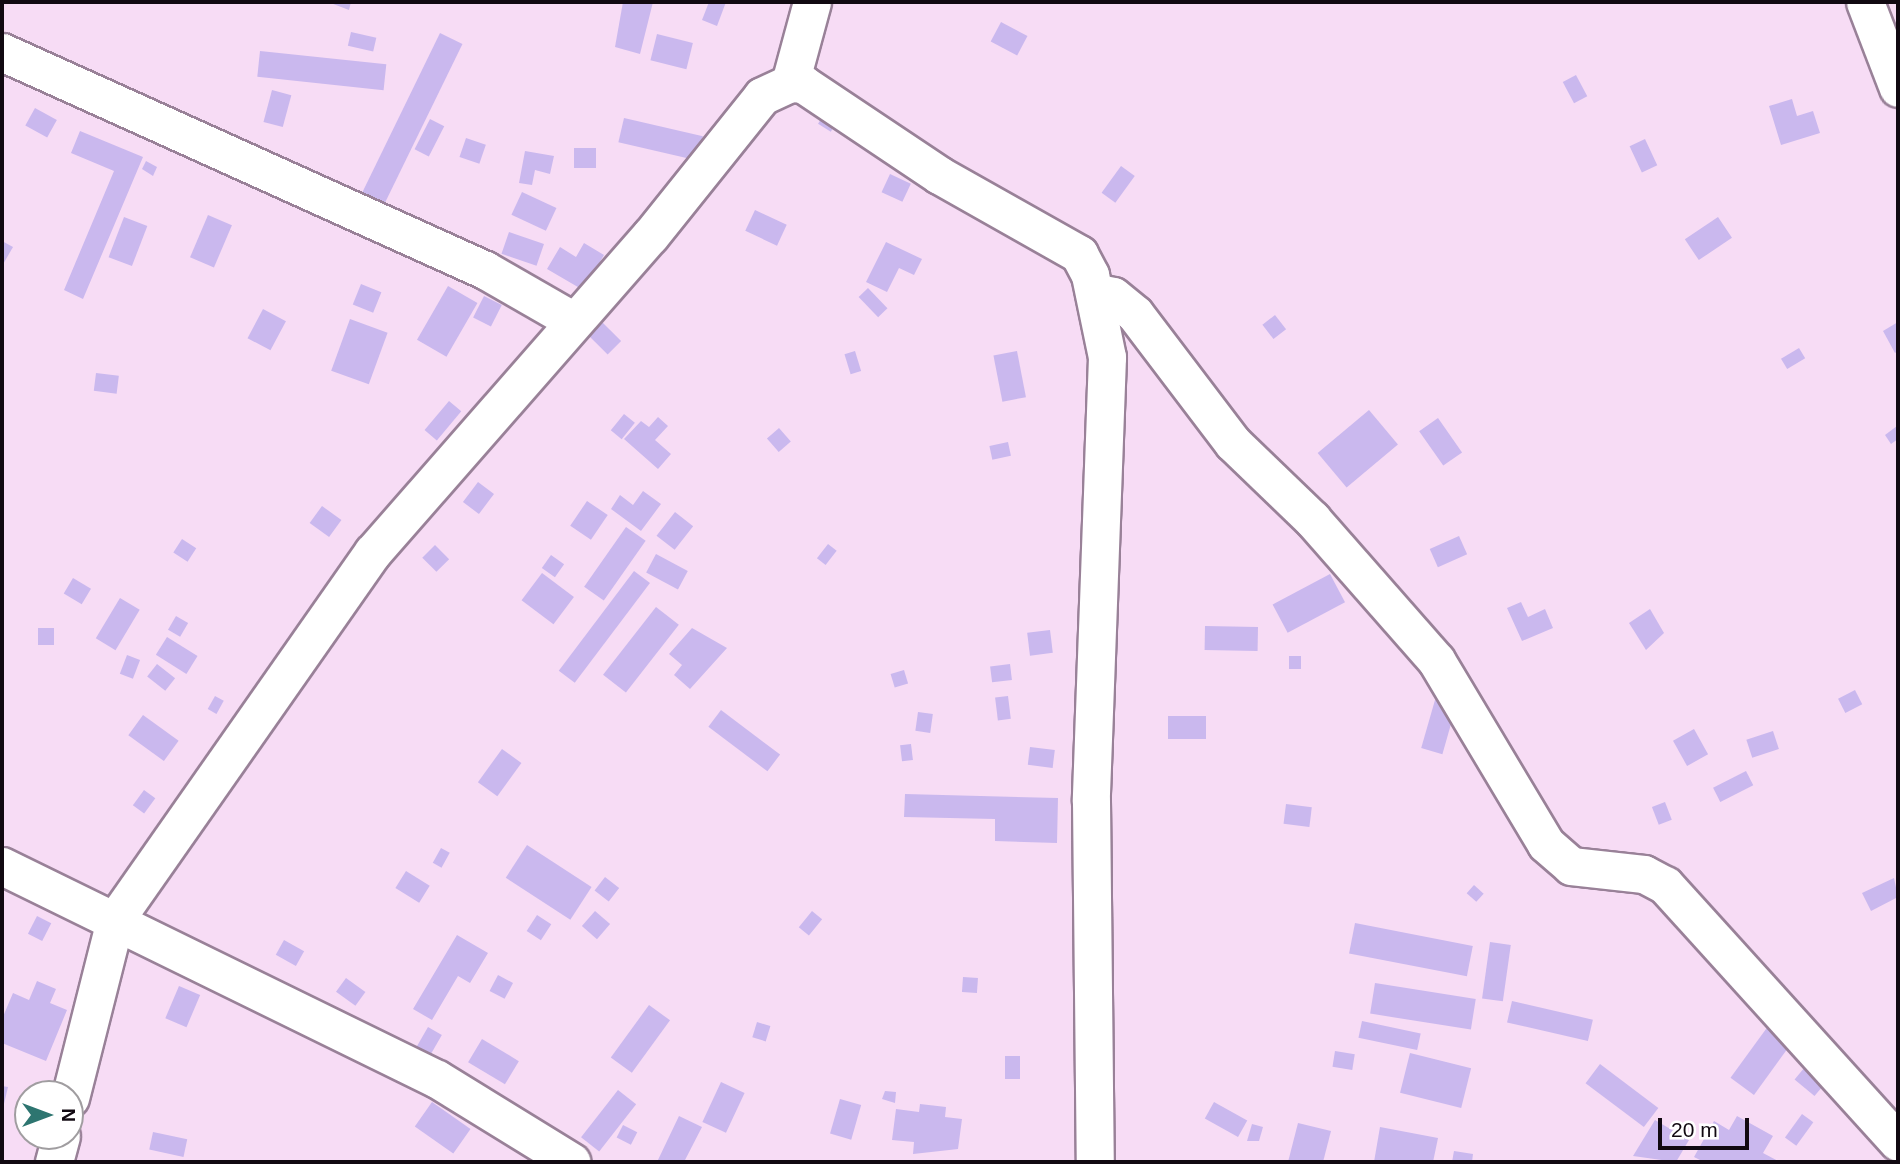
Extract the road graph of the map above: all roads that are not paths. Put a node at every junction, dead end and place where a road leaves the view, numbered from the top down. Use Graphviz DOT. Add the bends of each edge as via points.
graph roads {
  1 [pos="812,2"];
  2 [pos="1865,2"];
  3 [pos="2,52"];
  4 [pos="790,83"];
  5 [pos="1898,88"];
  6 [pos="1094,292"];
  7 [pos="572,320"];
  8 [pos="2,866"];
  9 [pos="115,920"];
  10 [pos="75,1080"];
  11 [pos="1898,1142"];
  12 [pos="1097,1161"];
  13 [pos="572,1162"];
  1 -- 4 [label="street"];
  2 -- 5 [label="street"];
  3 -- 7 [label="street" via="485,270"];
  4 -- 6 [label="street" via="803,84 939,175 1079,254"];
  4 -- 7 [label="street" via="762,96 650,236"];
  6 -- 11 [label="street" via="1113,296 1135,314 1233,443 1312,519 1436,660 1546,844 1571,866 1644,874 1665,885"];
  6 -- 12 [label="street" via="1107,357 1091,801"];
  7 -- 9 [label="street" via="373,552"];
  8 -- 9 [label="street"];
  9 -- 10 [label="street"];
  9 -- 13 [label="street" via="437,1079"];
}
